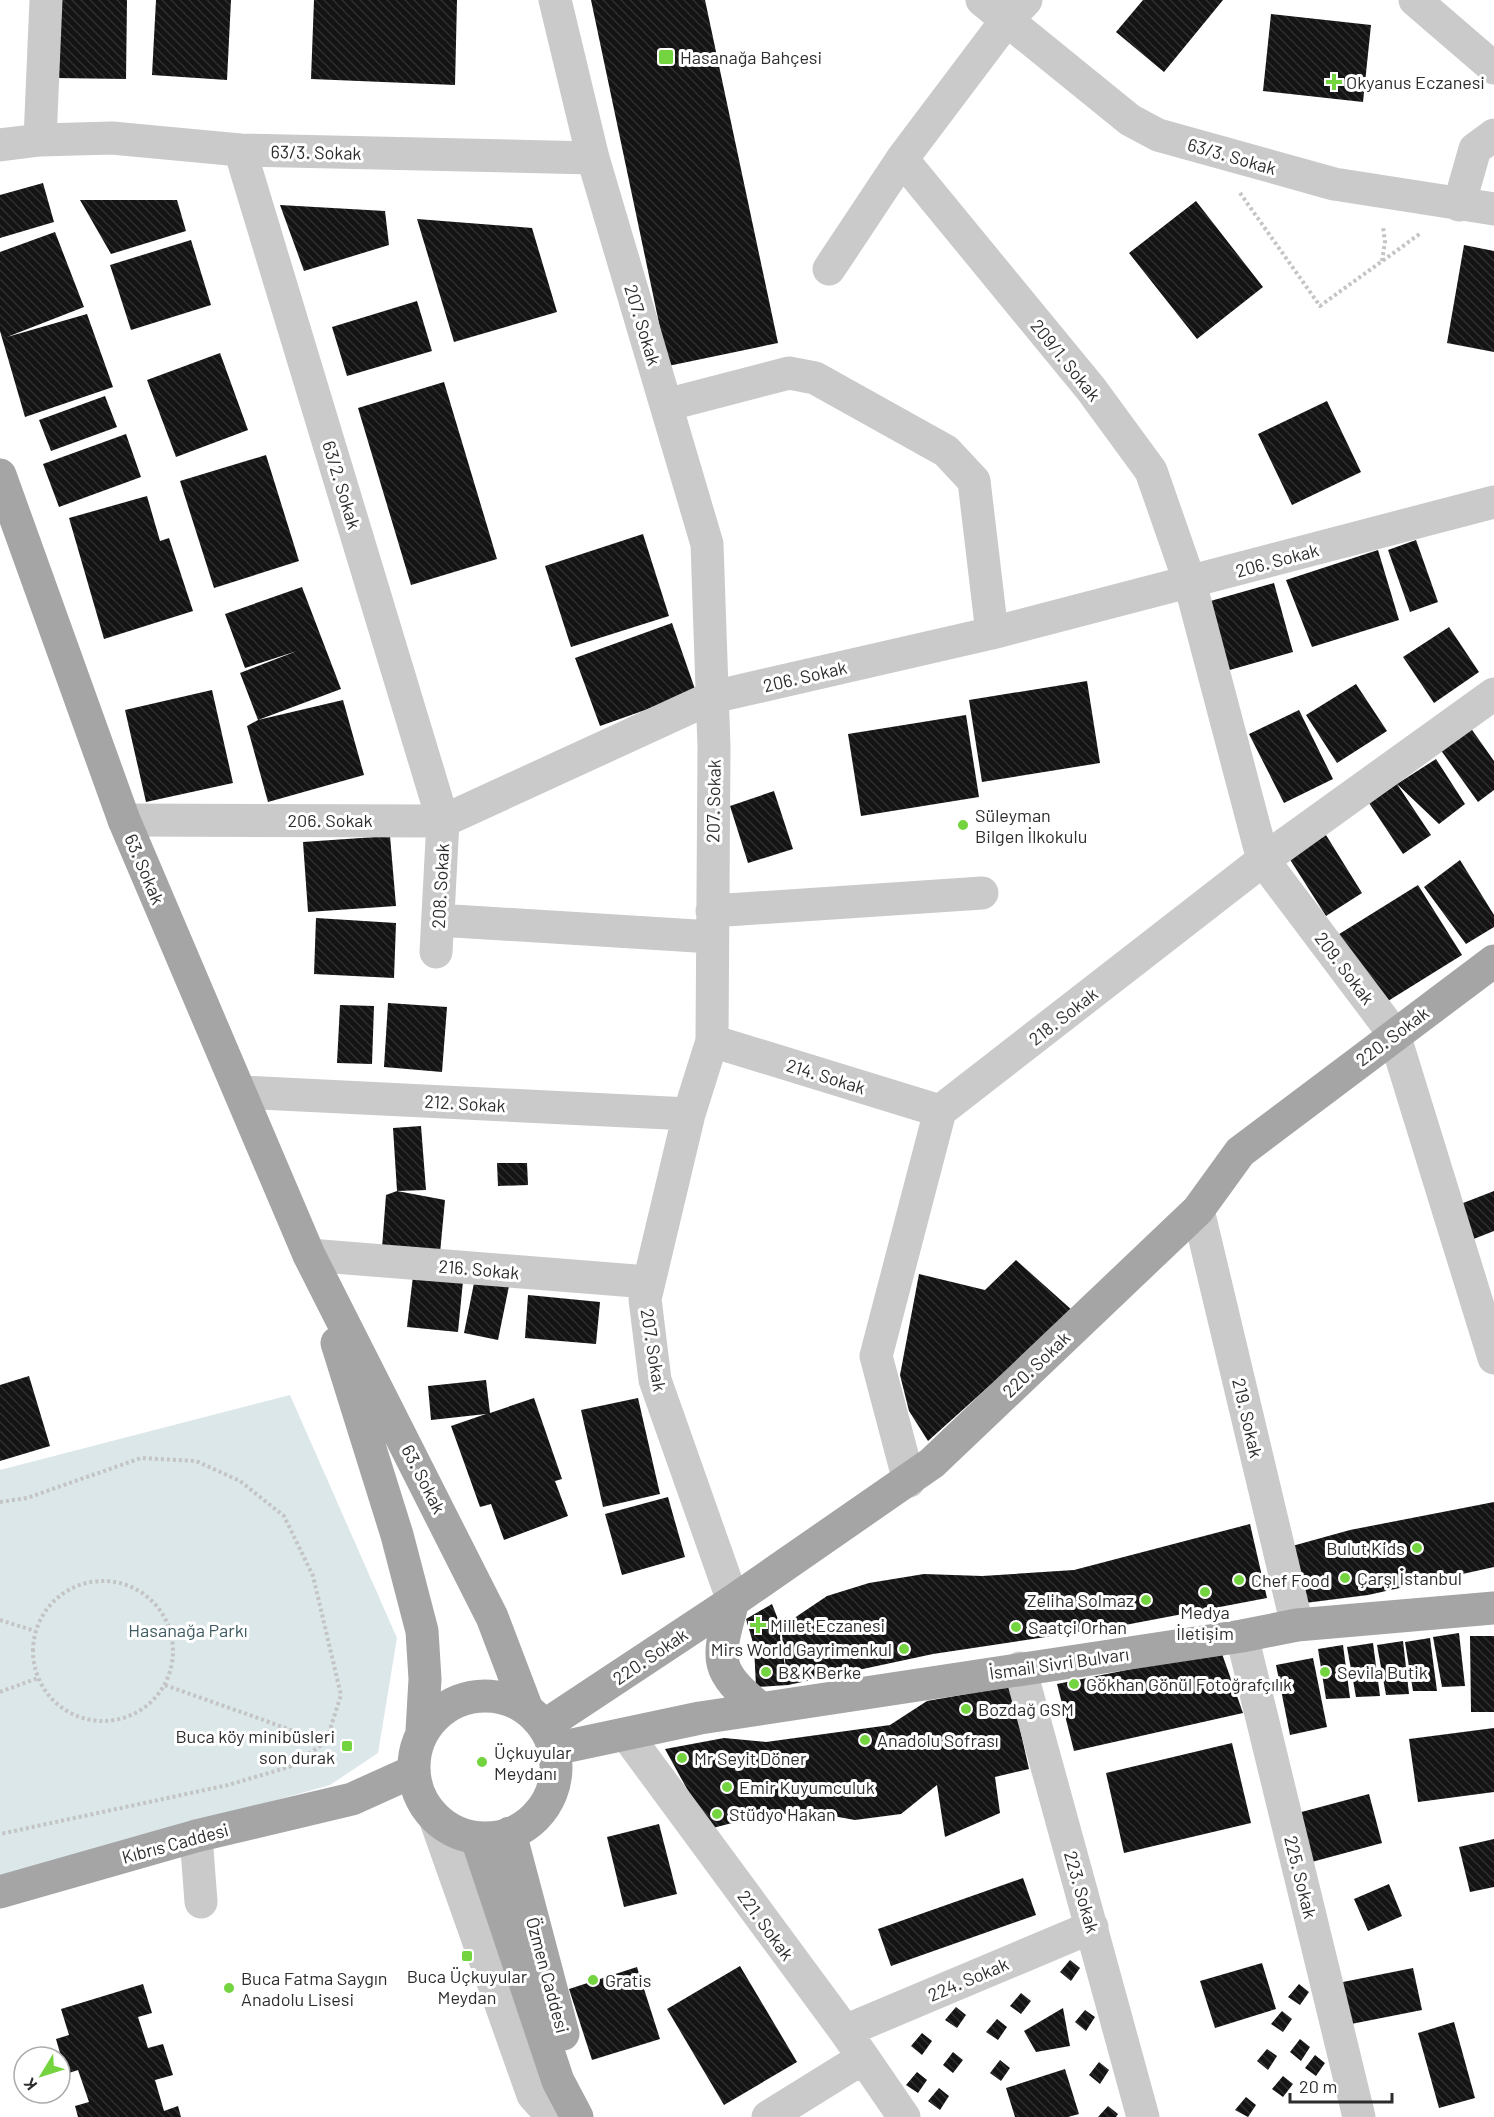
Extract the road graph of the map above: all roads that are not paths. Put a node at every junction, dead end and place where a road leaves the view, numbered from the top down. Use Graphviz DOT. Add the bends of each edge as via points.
graph roads {
  1 [pos="46,0"];
  2 [pos="555,0"];
  3 [pos="1415,0"];
  4 [pos="1005,7"];
  5 [pos="1494,68"];
  6 [pos="1494,135"];
  7 [pos="40,140"];
  8 [pos="0,145"];
  9 [pos="240,150"];
  10 [pos="593,158"];
  11 [pos="902,159"];
  12 [pos="1459,205"];
  13 [pos="1494,209"];
  14 [pos="829,269"];
  15 [pos="666,405"];
  16 [pos="0,475"];
  17 [pos="1494,502"];
  18 [pos="1190,583"];
  19 [pos="992,633"];
  20 [pos="1494,694"];
  21 [pos="712,697"];
  22 [pos="124,820"];
  23 [pos="443,821"];
  24 [pos="1263,860"];
  25 [pos="982,893"];
  26 [pos="712,924"];
  27 [pos="1494,961"];
  28 [pos="1394,1034"];
  29 [pos="712,1041"];
  30 [pos="242,1092"];
  31 [pos="940,1111"];
  32 [pos="689,1114"];
  33 [pos="1198,1210"];
  34 [pos="309,1255"];
  35 [pos="648,1282"];
  36 [pos="1494,1358"];
  37 [pos="909,1481"];
  38 [pos="733,1601"];
  39 [pos="1494,1608"];
  40 [pos="1297,1625"];
  41 [pos="1242,1636"];
  42 [pos="1020,1668"];
  43 [pos="760,1708"];
  44 [pos="542,1728"];
  45 [pos="422,1731"];
  46 [pos="626,1734"];
  47 [pos="414,1771"];
  48 [pos="352,1799"];
  49 [pos="431,1813"];
  50 [pos="510,1833"];
  51 [pos="196,1836"];
  52 [pos="477,1839"];
  53 [pos="0,1892"];
  54 [pos="201,1902"];
  55 [pos="1092,1927"];
  56 [pos="844,2031"];
  57 [pos="863,2058"];
  58 [pos="553,2117"];
  59 [pos="577,2117"];
  60 [pos="585,2117"];
  61 [pos="768,2117"];
  62 [pos="904,2117"];
  63 [pos="1143,2117"];
  64 [pos="1359,2117"];
  1 -- 7 [label="street"];
  2 -- 10 [label="street, 207. Sokak"];
  3 -- 5 [label="street"];
  4 -- 11 [label="street"];
  4 -- 12 [label="street, 63/3. Sokak" via="1130,120 1158,135 1334,184"];
  6 -- 12 [label="street" via="1475,149"];
  7 -- 8 [label="street, 63/3. Sokak"];
  7 -- 9 [label="street, 63/3. Sokak" via="112,138"];
  9 -- 10 [label="street, 63/3. Sokak"];
  9 -- 23 [label="street, 63/2. Sokak"];
  10 -- 15 [label="street, 207. Sokak"];
  11 -- 14 [label="street"];
  11 -- 18 [label="street, 209/1. Sokak" via="1090,389 1151,471"];
  12 -- 13 [label="street, 63/3. Sokak"];
  15 -- 19 [label="street" via="789,374 815,378 946,452 974,482"];
  15 -- 21 [label="street, 207. Sokak" via="707,544"];
  16 -- 22 [label="main road, 63. Sokak"];
  17 -- 18 [label="street, 206. Sokak"];
  18 -- 19 [label="street, 206. Sokak"];
  18 -- 24 [label="street, 209. Sokak"];
  19 -- 21 [label="street, 206. Sokak"];
  20 -- 24 [label="street, 218. Sokak"];
  21 -- 23 [label="street, 206. Sokak"];
  21 -- 26 [label="street, 207. Sokak"];
  22 -- 23 [label="street, 206. Sokak"];
  22 -- 30 [label="main road, 63. Sokak"];
  23 -- 26 [label="street, 208. Sokak" via="437,936"];
  24 -- 28 [label="street, 209. Sokak"];
  24 -- 31 [label="street, 218. Sokak"];
  25 -- 26 [label="street"];
  26 -- 29 [label="street, 207. Sokak"];
  27 -- 28 [label="main road, 220. Sokak"];
  28 -- 33 [label="main road, 220. Sokak" via="1240,1152"];
  28 -- 36 [label="street, 209. Sokak"];
  29 -- 31 [label="street, 214. Sokak"];
  29 -- 32 [label="street, 207. Sokak"];
  30 -- 32 [label="street, 212. Sokak"];
  30 -- 34 [label="main road, 63. Sokak"];
  31 -- 37 [label="street" via="876,1356"];
  32 -- 35 [label="street, 207. Sokak"];
  33 -- 37 [label="main road, 220. Sokak"];
  33 -- 40 [label="street, 219. Sokak"];
  34 -- 35 [label="street, 216. Sokak"];
  34 -- 44 [label="main road, 63. Sokak" via="492,1617"];
  34 -- 45 [label="main road, 63. Sokak" via="397,1535 422,1631"];
  35 -- 38 [label="street, 207. Sokak" via="645,1299 655,1380"];
  37 -- 38 [label="main road, 220. Sokak"];
  38 -- 43 [label="main road" via="721,1648 724,1669 734,1687"];
  38 -- 44 [label="main road, 220. Sokak"];
  39 -- 40 [label="main road, İsmail Sivri Bulvarı"];
  40 -- 41 [label="main road, İsmail Sivri Bulvarı"];
  41 -- 42 [label="main road, İsmail Sivri Bulvarı"];
  41 -- 64 [label="street, 225. Sokak"];
  42 -- 43 [label="main road, İsmail Sivri Bulvarı"];
  42 -- 55 [label="street, 223. Sokak"];
  43 -- 46 [label="main road, İsmail Sivri Bulvarı"];
  44 -- 45 [label="main road" via="506,1699 490,1696 458,1700 437,1713"];
  44 -- 46 [label="main road, İsmail Sivri Bulvarı"];
  44 -- 50 [label="main road" via="556,1772 552,1794 539,1814"];
  45 -- 47 [label="main road"];
  46 -- 56 [label="street, 221. Sokak"];
  47 -- 48 [label="main road, Kıbrıs Caddesi"];
  47 -- 49 [label="main road"];
  48 -- 49 [label="main road, Kıbrıs Caddesi"];
  48 -- 51 [label="main road, Kıbrıs Caddesi"];
  49 -- 52 [label="main road" via="460,1834"];
  49 -- 58 [label="street" via="533,2095"];
  50 -- 52 [label="main road"];
  50 -- 60 [label="main road, Özmen Caddesi"];
  51 -- 53 [label="main road, Kıbrıs Caddesi"];
  51 -- 54 [label="street"];
  52 -- 59 [label="main road" via="558,2081"];
  55 -- 56 [label="street, 224. Sokak"];
  55 -- 63 [label="street, 223. Sokak"];
  56 -- 57 [label="street, 221. Sokak"];
  57 -- 61 [label="street"];
  57 -- 62 [label="street, 221. Sokak"];
}
